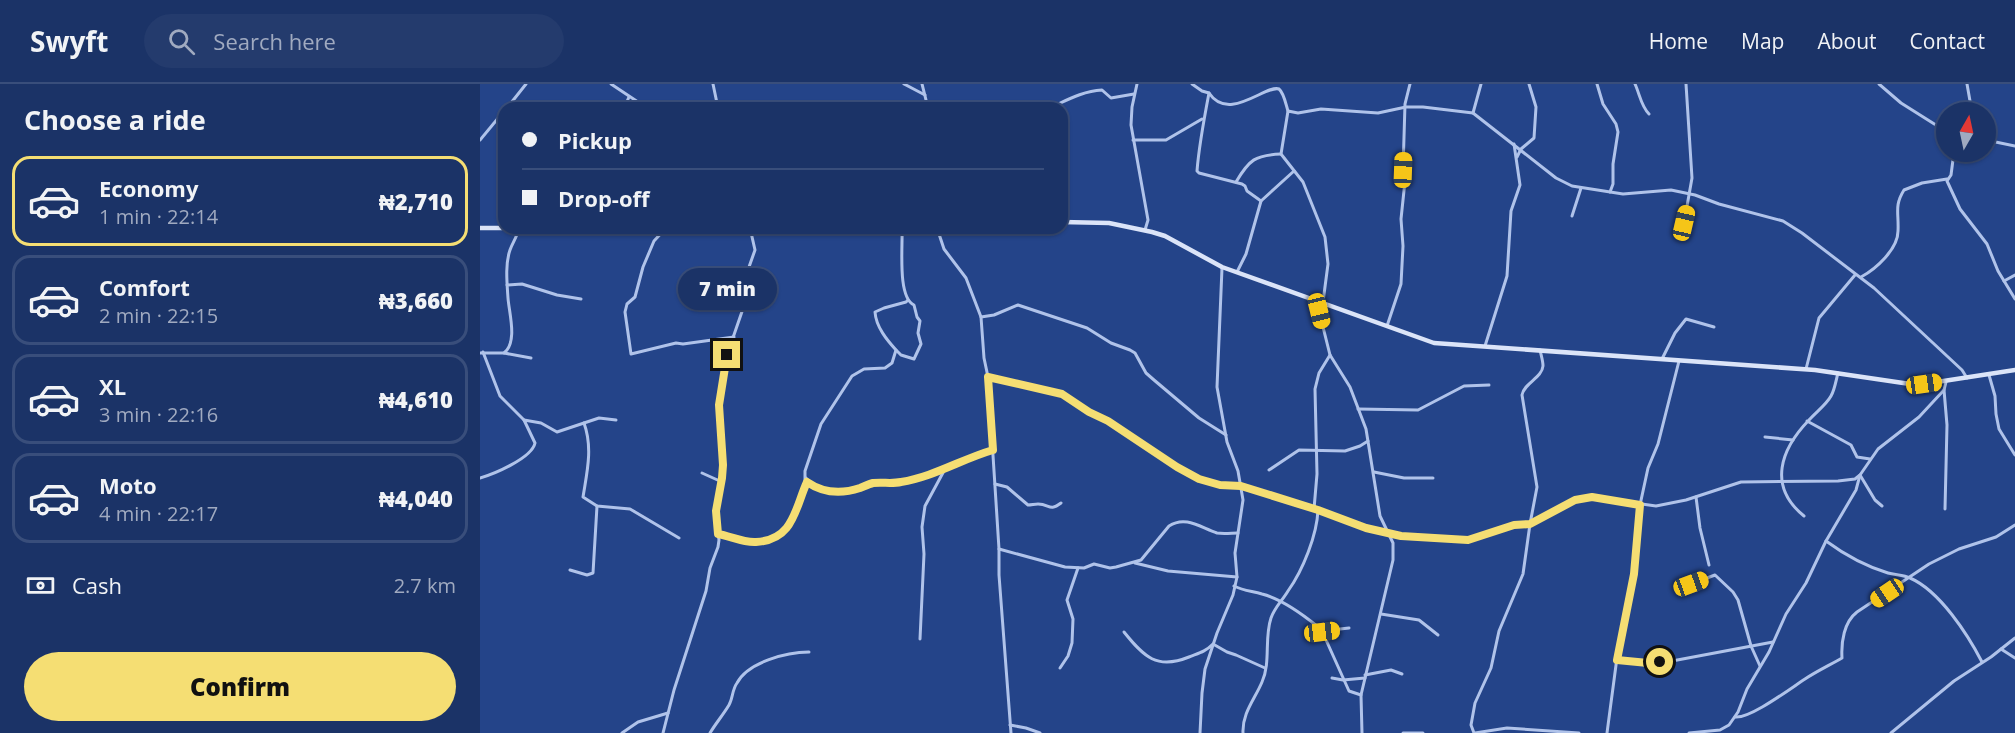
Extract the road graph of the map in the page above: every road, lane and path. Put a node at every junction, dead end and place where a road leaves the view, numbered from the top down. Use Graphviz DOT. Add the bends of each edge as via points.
graph roads {
  1 [pos="526,84"];
  2 [pos="611,84"];
  3 [pos="713,84"];
  4 [pos="904,84"];
  5 [pos="922,84"];
  6 [pos="1137,84"];
  7 [pos="1192,84"];
  8 [pos="1410,84"];
  9 [pos="1481,84"];
  10 [pos="1529,84"];
  11 [pos="1597,84"];
  12 [pos="1635,84"];
  13 [pos="1686,84"];
  14 [pos="1879,84"];
  15 [pos="1967,84"];
  16 [pos="1272,86"];
  17 [pos="1209,93"];
  18 [pos="1134,94"];
  19 [pos="925,95"];
  20 [pos="629,96"];
  21 [pos="511,102"];
  22 [pos="626,102"];
  23 [pos="638,102"];
  24 [pos="717,102"];
  25 [pos="927,102"];
  26 [pos="1062,102"];
  27 [pos="1970,102"];
  28 [pos="1406,107"];
  29 [pos="1288,111"];
  30 [pos="1473,113"];
  31 [pos="1649,114"];
  32 [pos="498,118"];
  33 [pos="1202,119"];
  34 [pos="1936,125"];
  35 [pos="480,140"];
  36 [pos="1133,140"];
  37 [pos="1996,142"];
  38 [pos="1514,143"];
  39 [pos="2015,146"];
  40 [pos="1521,149"];
  41 [pos="1281,154"];
  42 [pos="1517,157"];
  43 [pos="1953,162"];
  44 [pos="1294,171"];
  45 [pos="1947,179"];
  46 [pos="1236,182"];
  47 [pos="1581,188"];
  48 [pos="1610,192"];
  49 [pos="1690,194"];
  50 [pos="1261,201"];
  51 [pos="1572,216"];
  52 [pos="1068,222"];
  53 [pos="1684,223"];
  54 [pos="480,228"];
  55 [pos="498,228"];
  56 [pos="1145,230"];
  57 [pos="518,234"];
  58 [pos="660,234"];
  59 [pos="751,234"];
  60 [pos="902,234"];
  61 [pos="939,234"];
  62 [pos="1222,267"];
  63 [pos="1237,272"];
  64 [pos="1855,274"];
  65 [pos="2015,275"];
  66 [pos="1861,277"];
  67 [pos="2004,281"];
  68 [pos="507,285"];
  69 [pos="581,299"];
  70 [pos="2015,299"];
  71 [pos="1321,301"];
  72 [pos="908,302"];
  73 [pos="981,317"];
  74 [pos="1387,326"];
  75 [pos="1714,327"];
  76 [pos="734,337"];
  77 [pos="1485,346"];
  78 [pos="896,350"];
  79 [pos="1540,350"];
  80 [pos="482,352"];
  81 [pos="504,353"];
  82 [pos="1330,356"];
  83 [pos="531,358"];
  84 [pos="1662,359"];
  85 [pos="1679,361"];
  86 [pos="1806,369"];
  87 [pos="2015,370"];
  88 [pos="1838,373"];
  89 [pos="1989,375"];
  90 [pos="988,377"];
  91 [pos="1968,378"];
  92 [pos="1946,381"];
  93 [pos="1489,385"];
  94 [pos="1944,390"];
  95 [pos="1358,409"];
  96 [pos="524,420"];
  97 [pos="616,420"];
  98 [pos="1808,421"];
  99 [pos="584,423"];
  100 [pos="1227,435"];
  101 [pos="1765,437"];
  102 [pos="1793,440"];
  103 [pos="1368,441"];
  104 [pos="993,450"];
  105 [pos="1315,451"];
  106 [pos="2015,455"];
  107 [pos="1871,459"];
  108 [pos="945,468"];
  109 [pos="1269,470"];
  110 [pos="1374,472"];
  111 [pos="702,474"];
  112 [pos="1860,475"];
  113 [pos="805,477"];
  114 [pos="480,478"];
  115 [pos="1433,478"];
  116 [pos="1782,481"];
  117 [pos="722,482"];
  118 [pos="807,482"];
  119 [pos="994,484"];
  120 [pos="1241,486"];
  121 [pos="805,487"];
  122 [pos="1696,497"];
  123 [pos="1061,503"];
  124 [pos="1640,505"];
  125 [pos="597,506"];
  126 [pos="1882,506"];
  127 [pos="1316,509"];
  128 [pos="1945,509"];
  129 [pos="1804,516"];
  130 [pos="1530,524"];
  131 [pos="2015,525"];
  132 [pos="1387,532"];
  133 [pos="1238,533"];
  134 [pos="718,534"];
  135 [pos="679,538"];
  136 [pos="1826,541"];
  137 [pos="999,549"];
  138 [pos="1141,560"];
  139 [pos="1133,562"];
  140 [pos="1141,565"];
  141 [pos="1709,566"];
  142 [pos="1078,568"];
  143 [pos="570,570"];
  144 [pos="1237,577"];
  145 [pos="1909,577"];
  146 [pos="1691,584"];
  147 [pos="1234,586"];
  148 [pos="1280,601"];
  149 [pos="1380,614"];
  150 [pos="1349,628"];
  151 [pos="1124,632"];
  152 [pos="1322,632"];
  153 [pos="1438,635"];
  154 [pos="2015,638"];
  155 [pos="920,639"];
  156 [pos="1773,642"];
  157 [pos="1214,644"];
  158 [pos="1751,646"];
  159 [pos="2001,648"];
  160 [pos="809,652"];
  161 [pos="2015,658"];
  162 [pos="1617,660"];
  163 [pos="1982,662"];
  164 [pos="1760,666"];
  165 [pos="1060,668"];
  166 [pos="1265,668"];
  167 [pos="1402,674"];
  168 [pos="1365,677"];
  169 [pos="1332,678"];
  170 [pos="1344,680"];
  171 [pos="1361,695"];
  172 [pos="668,713"];
  173 [pos="1735,717"];
  174 [pos="1011,725"];
  175 [pos="622,733"];
  176 [pos="663,733"];
  177 [pos="710,733"];
  178 [pos="1011,733"];
  179 [pos="1040,733"];
  180 [pos="1200,733"];
  181 [pos="1243,733"];
  182 [pos="1362,733"];
  183 [pos="1403,733"];
  184 [pos="1423,733"];
  185 [pos="1474,733"];
  186 [pos="1579,733"];
  187 [pos="1607,733"];
  188 [pos="1689,733"];
  189 [pos="1891,733"];
  1 -- 21 [label="street"];
  2 -- 20 [label="street"];
  3 -- 24 [label="street"];
  4 -- 19 [label="street"];
  5 -- 19 [label="street"];
  6 -- 18 [label="street"];
  7 -- 17 [label="street"];
  8 -- 28 [label="street"];
  9 -- 30 [label="street"];
  10 -- 40 [label="street" via="1536,107 1534,138"];
  11 -- 48 [label="street" via="1618,132"];
  12 -- 31 [label="street" via="1642,108"];
  13 -- 49 [label="street"];
  14 -- 34 [label="street"];
  15 -- 27 [label="street"];
  16 -- 17 [label="street" via="1253,98 1234,103 1221,102"];
  16 -- 29 [label="street" via="1282,93"];
  17 -- 33 [label="street"];
  18 -- 26 [label="street" via="1111,98 1102,90 1095,90"];
  18 -- 36 [label="street"];
  19 -- 25 [label="street"];
  20 -- 22 [label="street"];
  20 -- 23 [label="street"];
  28 -- 29 [label="street" via="1378,113"];
  28 -- 30 [label="street"];
  28 -- 74 [label="street" via="1401,284"];
  29 -- 41 [label="street"];
  30 -- 38 [label="street"];
  32 -- 35 [label="street"];
  33 -- 36 [label="street" via="1166,140"];
  33 -- 46 [label="street" via="1197,171"];
  36 -- 56 [label="street" via="1148,220"];
  37 -- 39 [label="street"];
  38 -- 40 [label="street"];
  38 -- 42 [label="street"];
  40 -- 42 [label="street"];
  40 -- 47 [label="street" via="1563,182"];
  41 -- 44 [label="street"];
  41 -- 46 [label="street" via="1263,155 1248,162"];
  42 -- 77 [label="street" via="1520,185 1511,211 1507,276"];
  43 -- 45 [label="street"];
  44 -- 50 [label="street"];
  44 -- 71 [label="street" via="1303,182 1325,237 1328,264"];
  45 -- 66 [label="street" via="1904,190 1897,204 1897,241"];
  45 -- 67 [label="street" via="1960,208 1988,244"];
  46 -- 50 [label="street"];
  47 -- 48 [label="street"];
  47 -- 51 [label="street"];
  48 -- 49 [label="street" via="1671,190"];
  49 -- 53 [label="street"];
  49 -- 64 [label="street" via="1783,221"];
  50 -- 63 [label="street"];
  52 -- 56 [label="street" via="1109,223"];
  54 -- 55 [label="street"];
  56 -- 62 [label="street" via="1165,236"];
  57 -- 68 [label="street" via="508,256"];
  58 -- 76 [label="street" via="625,312 631,354 676,343"];
  59 -- 76 [label="street" via="755,250"];
  60 -- 72 [label="street" via="903,282"];
  61 -- 73 [label="street" via="944,249 966,278"];
  62 -- 63 [label="street"];
  62 -- 100 [label="street" via="1217,387"];
  63 -- 71 [label="street"];
  64 -- 66 [label="street"];
  64 -- 86 [label="street" via="1820,318"];
  65 -- 67 [label="street"];
  66 -- 91 [label="street"];
  67 -- 70 [label="street"];
  68 -- 69 [label="street" via="522,284 557,296"];
  68 -- 81 [label="street" via="511,340"];
  71 -- 74 [label="street"];
  71 -- 82 [label="street" via="1319,311"];
  72 -- 78 [label="street" via="878,310 875,315"];
  72 -- 78 [label="street" via="914,305 920,321 921,344 914,359"];
  73 -- 90 [label="street"];
  73 -- 100 [label="street" via="1023,306 1087,328 1135,353 1146,373 1199,418"];
  74 -- 77 [label="street" via="1434,343"];
  75 -- 84 [label="street" via="1686,319"];
  76 -- 117 [label="street" via="719,405"];
  77 -- 79 [label="street"];
  78 -- 113 [label="street" via="888,367 864,369 848,382 821,424"];
  79 -- 84 [label="street"];
  79 -- 130 [label="street" via="1543,367 1522,395 1537,487"];
  80 -- 81 [label="street"];
  80 -- 96 [label="street" via="500,396"];
  81 -- 83 [label="street"];
  82 -- 95 [label="street" via="1350,387"];
  82 -- 105 [label="street" via="1316,381"];
  84 -- 85 [label="street"];
  85 -- 86 [label="street"];
  85 -- 124 [label="street"];
  86 -- 88 [label="street"];
  87 -- 89 [label="street"];
  88 -- 92 [label="street" via="1910,384"];
  88 -- 98 [label="street" via="1831,396"];
  89 -- 91 [label="street"];
  89 -- 106 [label="street" via="1999,429"];
  90 -- 104 [label="street"];
  90 -- 120 [label="street" via="1062,394 1199,479"];
  91 -- 92 [label="street"];
  92 -- 94 [label="street"];
  93 -- 95 [label="street" via="1464,386 1418,410"];
  94 -- 107 [label="street"];
  94 -- 128 [label="street"];
  95 -- 103 [label="street"];
  96 -- 99 [label="street" via="557,432"];
  96 -- 114 [label="street" via="535,443 532,451 496,474"];
  97 -- 99 [label="street" via="599,418"];
  98 -- 102 [label="street"];
  98 -- 107 [label="street" via="1851,445 1857,457"];
  99 -- 125 [label="street" via="589,461 583,497"];
  100 -- 120 [label="street"];
  101 -- 102 [label="street"];
  102 -- 116 [label="street" via="1782,463"];
  103 -- 105 [label="street" via="1345,451"];
  103 -- 110 [label="street"];
  104 -- 108 [label="street"];
  104 -- 119 [label="street"];
  105 -- 109 [label="street" via="1299,450"];
  105 -- 127 [label="street"];
  107 -- 112 [label="street"];
  108 -- 118 [label="street" via="901,482 872,483 846,492 831,492"];
  108 -- 155 [label="street" via="925,506"];
  110 -- 115 [label="street"];
  110 -- 132 [label="street" via="1380,516"];
  111 -- 117 [label="street"];
  112 -- 116 [label="street" via="1838,481"];
  112 -- 126 [label="street"];
  112 -- 136 [label="street" via="1856,490"];
  113 -- 118 [label="street"];
  113 -- 121 [label="street"];
  116 -- 122 [label="street" via="1741,482"];
  116 -- 129 [label="street" via="1793,507"];
  117 -- 134 [label="street" via="716,511"];
  118 -- 121 [label="street"];
  119 -- 123 [label="street" via="1007,487 1028,505 1050,508"];
  119 -- 137 [label="street"];
  120 -- 127 [label="street"];
  120 -- 133 [label="street"];
  121 -- 134 [label="street" via="792,522 774,537 754,542"];
  122 -- 124 [label="street" via="1662,506"];
  122 -- 141 [label="street"];
  124 -- 130 [label="street" via="1592,497 1575,500"];
  124 -- 162 [label="street" via="1634,574"];
  125 -- 135 [label="street" via="630,509"];
  125 -- 143 [label="street" via="592,573"];
  127 -- 132 [label="street"];
  127 -- 148 [label="street" via="1317,527 1312,542"];
  130 -- 132 [label="street" via="1458,540"];
  130 -- 185 [label="street" via="1523,574 1475,703"];
  131 -- 145 [label="street" via="1996,537 1959,549"];
  132 -- 149 [label="street" via="1393,543 1393,560"];
  133 -- 138 [label="street" via="1218,533 1185,521 1175,522"];
  133 -- 144 [label="street"];
  134 -- 172 [label="street" via="706,591"];
  136 -- 145 [label="street" via="1864,564"];
  136 -- 156 [label="street"];
  137 -- 142 [label="street"];
  137 -- 174 [label="street"];
  138 -- 139 [label="street"];
  138 -- 140 [label="street"];
  139 -- 140 [label="street"];
  139 -- 142 [label="street" via="1110,568 1094,564"];
  140 -- 144 [label="street"];
  142 -- 165 [label="street" via="1067,600 1073,619 1072,643"];
  144 -- 147 [label="street"];
  145 -- 163 [label="street" via="1947,609"];
  145 -- 173 [label="street" via="1851,617 1844,632 1842,658 1772,701"];
  146 -- 158 [label="street" via="1715,575 1733,592"];
  147 -- 148 [label="street"];
  147 -- 157 [label="street"];
  148 -- 152 [label="street"];
  148 -- 166 [label="street" via="1268,629"];
  149 -- 153 [label="street" via="1419,620"];
  149 -- 168 [label="street"];
  150 -- 152 [label="street"];
  151 -- 157 [label="street" via="1150,658 1169,663 1204,653"];
  152 -- 170 [label="street"];
  154 -- 159 [label="street"];
  156 -- 158 [label="street"];
  156 -- 164 [label="street"];
  157 -- 166 [label="street"];
  157 -- 180 [label="street" via="1204,677"];
  158 -- 162 [label="street" via="1672,661"];
  158 -- 164 [label="street"];
  159 -- 161 [label="street"];
  159 -- 163 [label="street"];
  160 -- 177 [label="street" via="776,657 741,677 731,703"];
  162 -- 187 [label="street"];
  163 -- 189 [label="street" via="1924,703"];
  164 -- 173 [label="street"];
  166 -- 181 [label="street" via="1245,716"];
  167 -- 168 [label="street" via="1391,670"];
  168 -- 170 [label="street"];
  168 -- 171 [label="street"];
  169 -- 170 [label="street"];
  170 -- 171 [label="street" via="1348,691"];
  171 -- 182 [label="street"];
  172 -- 175 [label="street" via="638,722"];
  172 -- 176 [label="street"];
  173 -- 188 [label="street" via="1720,730"];
  174 -- 178 [label="street"];
  174 -- 179 [label="street"];
  183 -- 184 [label="street"];
  185 -- 186 [label="street" via="1507,728"];
}
